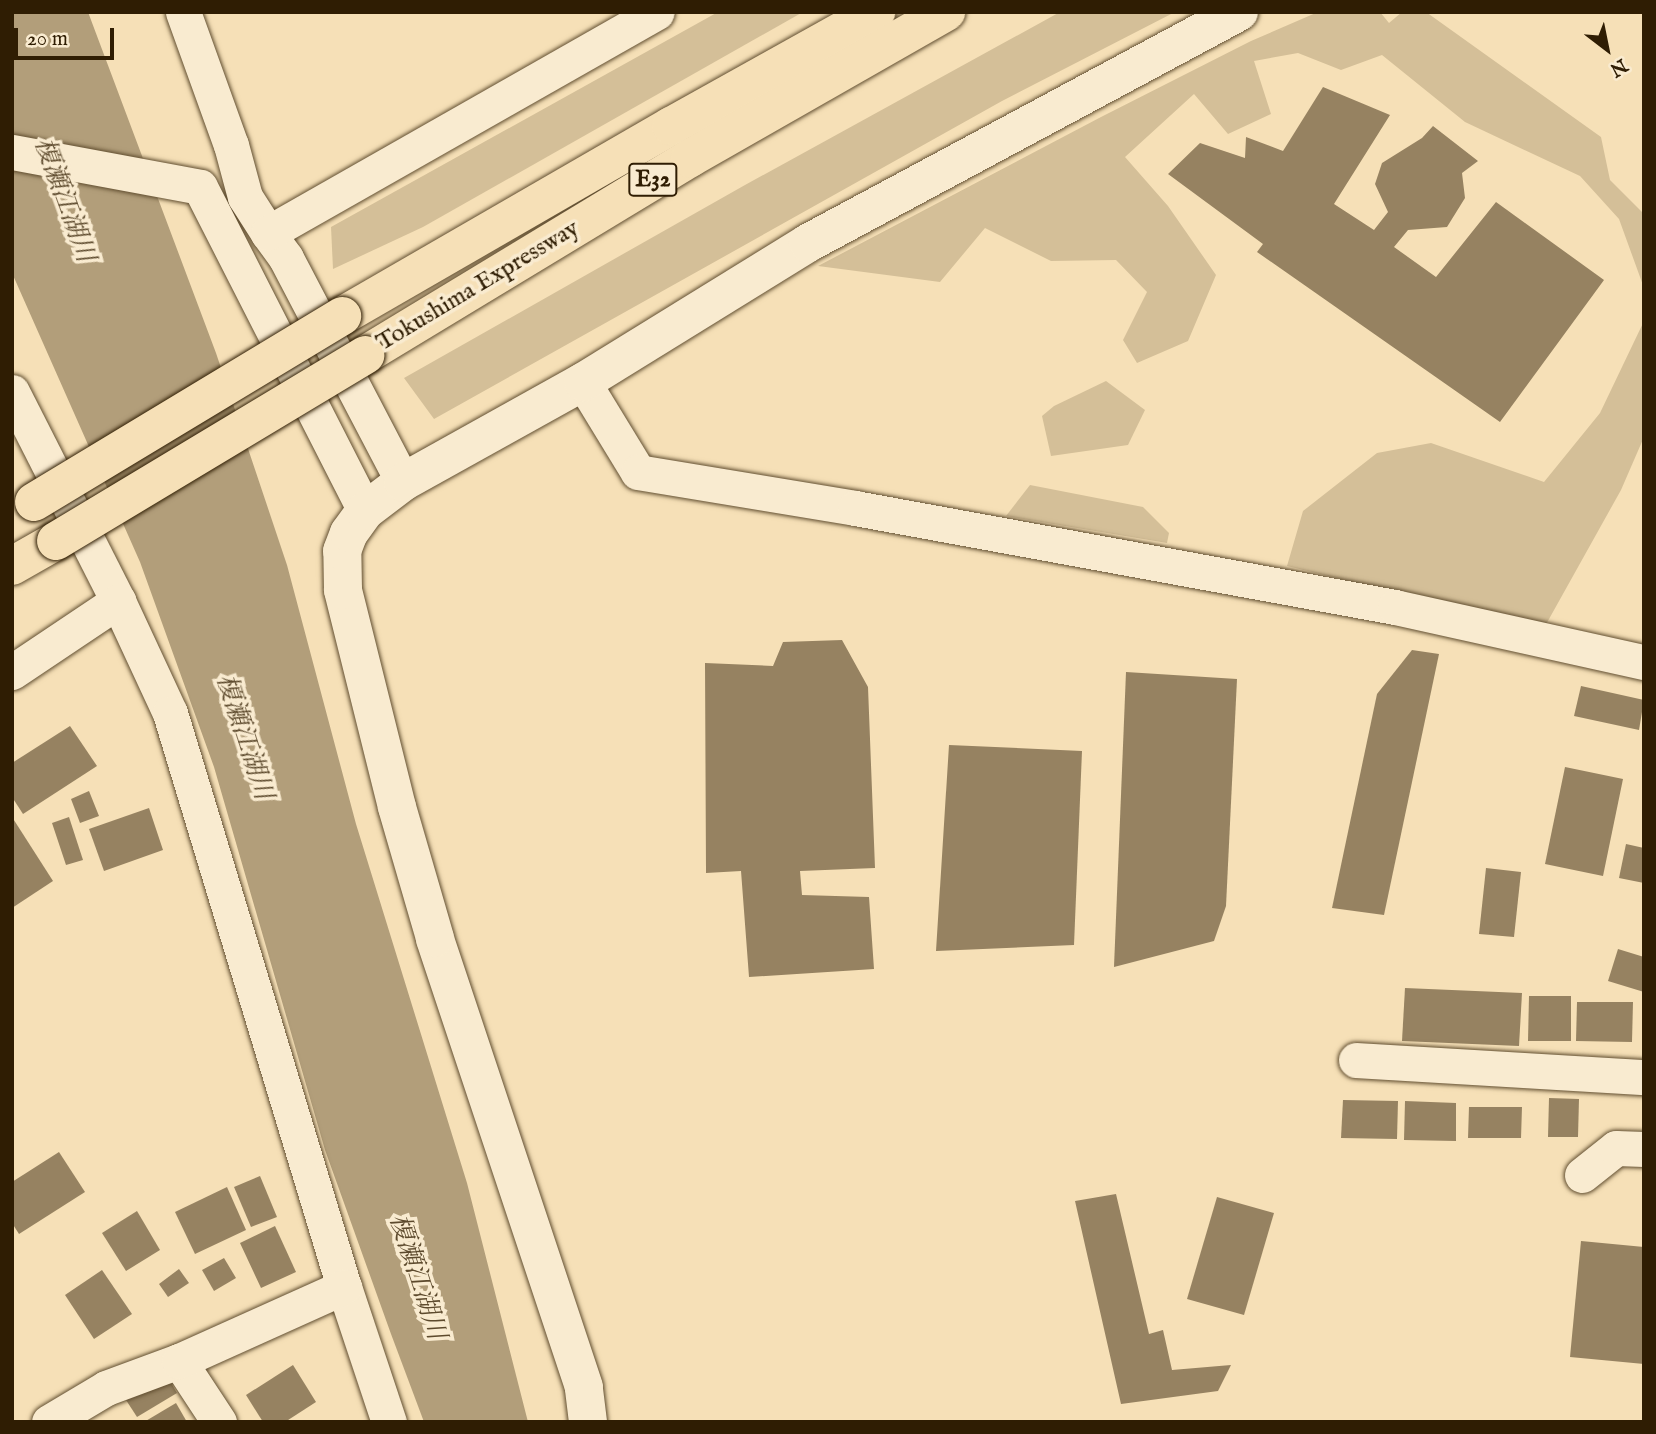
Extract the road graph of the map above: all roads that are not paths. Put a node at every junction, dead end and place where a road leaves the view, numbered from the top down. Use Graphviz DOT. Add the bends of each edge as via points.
graph roads {
  1 [pos="183,12"];
  2 [pos="657,12"];
  3 [pos="876,12"];
  4 [pos="946,12"];
  5 [pos="1239,12"];
  6 [pos="12,152"];
  7 [pos="268,233"];
  8 [pos="583,382"];
  9 [pos="16,412"];
  10 [pos="403,482"];
  11 [pos="23,508"];
  12 [pos="365,511"];
  13 [pos="12,566"];
  14 [pos="118,601"];
  15 [pos="1644,662"];
  16 [pos="12,672"];
  17 [pos="1356,1060"];
  18 [pos="1644,1077"];
  19 [pos="1644,1149"];
  20 [pos="1582,1175"];
  21 [pos="344,1287"];
  22 [pos="179,1361"];
  23 [pos="49,1422"];
  24 [pos="219,1422"];
  25 [pos="389,1422"];
  26 [pos="588,1422"];
  1 -- 7 [label="street" via="245,197"];
  2 -- 7 [label="street"];
  3 -- 11 [label="highway, Tokushima Expressway / E32, bridge" via="342,316"];
  4 -- 13 [label="highway, Tokushima Expressway / E32, bridge" via="690,158"];
  5 -- 8 [label="street" via="808,243"];
  6 -- 12 [label="street" via="200,187"];
  7 -- 10 [label="street" via="286,258"];
  8 -- 10 [label="street"];
  8 -- 15 [label="street" via="638,472 1395,607"];
  9 -- 14 [label="street"];
  10 -- 12 [label="street"];
  12 -- 26 [label="street" via="342,551 342,590 435,938 584,1387"];
  14 -- 16 [label="street"];
  14 -- 21 [label="street" via="170,713"];
  17 -- 18 [label="street"];
  19 -- 20 [label="street" via="1616,1148"];
  21 -- 22 [label="street"];
  21 -- 25 [label="street"];
  22 -- 23 [label="street" via="106,1388"];
  22 -- 24 [label="street"];
}
